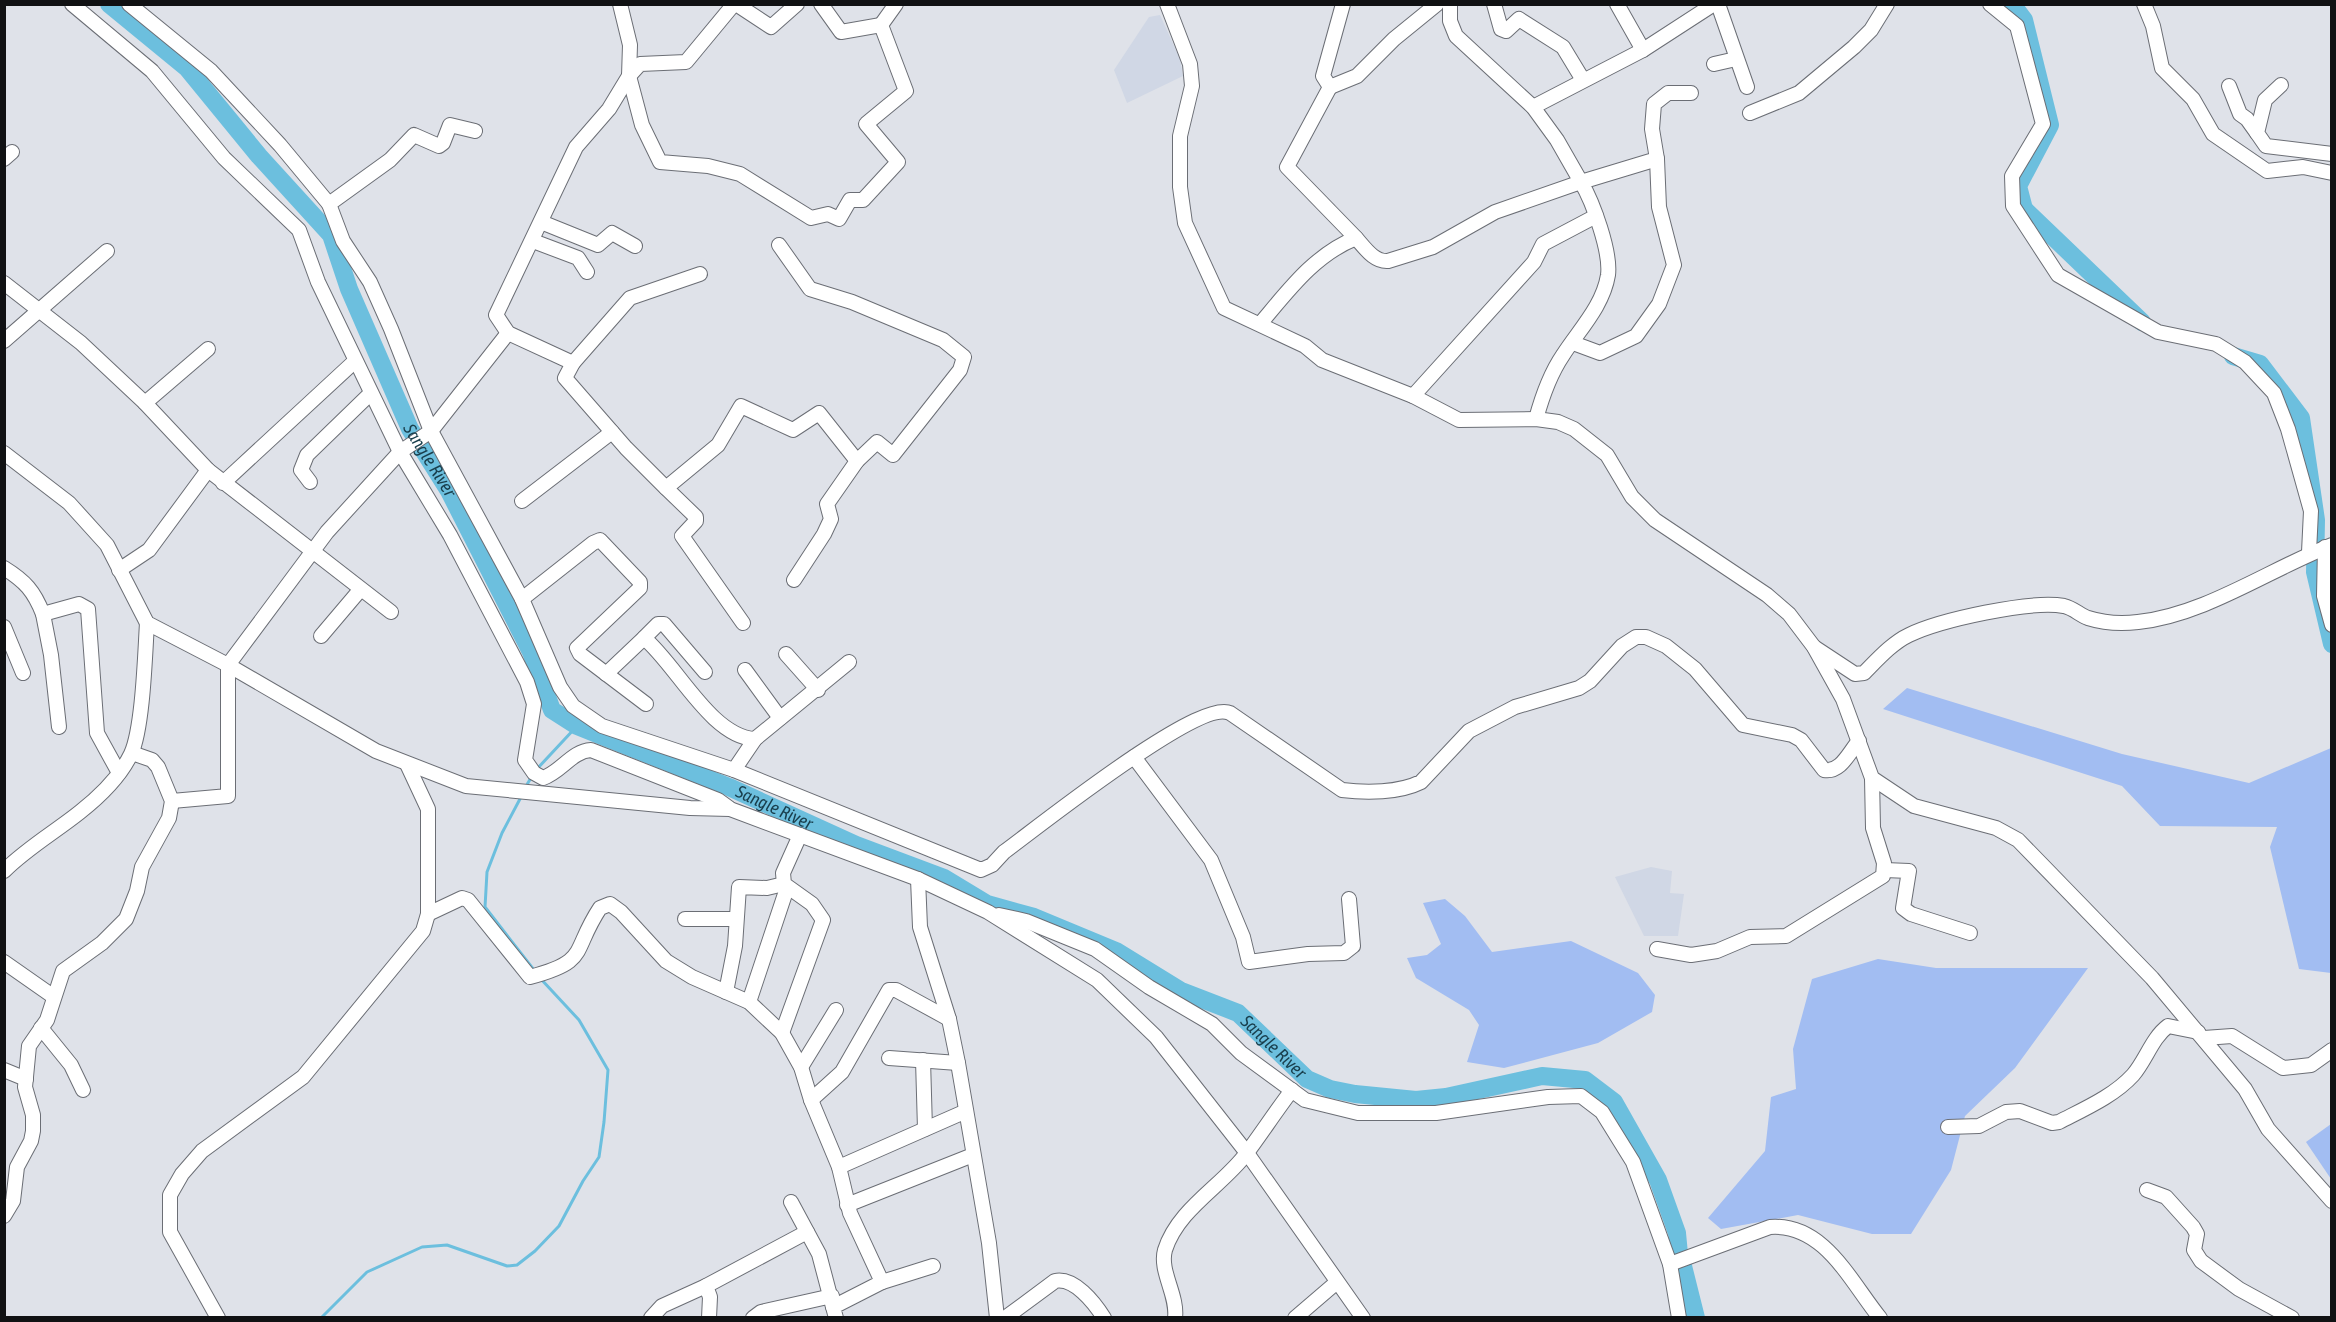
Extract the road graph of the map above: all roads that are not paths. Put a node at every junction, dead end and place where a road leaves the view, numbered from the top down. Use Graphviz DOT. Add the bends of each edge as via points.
graph roads {
  1 [pos="72,4"];
  2 [pos="129,4"];
  3 [pos="620,4"];
  4 [pos="735,4"];
  5 [pos="798,4"];
  6 [pos="821,4"];
  7 [pos="896,4"];
  8 [pos="1167,4"];
  9 [pos="1342,4"];
  10 [pos="1437,4"];
  11 [pos="1450,4"];
  12 [pos="1494,4"];
  13 [pos="1617,4"];
  14 [pos="1716,4"];
  15 [pos="1887,4"];
  16 [pos="1990,4"];
  17 [pos="2144,4"];
  18 [pos="881,25"];
  19 [pos="1643,50"];
  20 [pos="1736,59"];
  21 [pos="1714,64"];
  22 [pos="629,76"];
  23 [pos="1583,80"];
  24 [pos="2281,85"];
  25 [pos="2229,86"];
  26 [pos="1330,87"];
  27 [pos="1747,87"];
  28 [pos="1691,93"];
  29 [pos="1533,107"];
  30 [pos="1750,113"];
  31 [pos="475,131"];
  32 [pos="2256,133"];
  33 [pos="2331,154"];
  34 [pos="1656,159"];
  35 [pos="2331,173"];
  36 [pos="1581,182"];
  37 [pos="329,204"];
  38 [pos="1596,216"];
  39 [pos="541,222"];
  40 [pos="1356,238"];
  41 [pos="533,241"];
  42 [pos="778,245"];
  43 [pos="635,246"];
  44 [pos="106,251"];
  45 [pos="587,272"];
  46 [pos="700,274"];
  47 [pos="4,283"];
  48 [pos="42,310"];
  49 [pos="1260,324"];
  50 [pos="508,333"];
  51 [pos="4,341"];
  52 [pos="1573,343"];
  53 [pos="208,349"];
  54 [pos="355,361"];
  55 [pos="573,363"];
  56 [pos="371,393"];
  57 [pos="1413,396"];
  58 [pos="145,403"];
  59 [pos="1536,419"];
  60 [pos="612,432"];
  61 [pos="428,433"];
  62 [pos="402,450"];
  63 [pos="4,453"];
  64 [pos="857,461"];
  65 [pos="208,470"];
  66 [pos="310,482"];
  67 [pos="224,483"];
  68 [pos="666,488"];
  69 [pos="522,501"];
  70 [pos="2320,549"];
  71 [pos="312,553"];
  72 [pos="4,568"];
  73 [pos="119,570"];
  74 [pos="794,580"];
  75 [pos="360,590"];
  76 [pos="522,599"];
  77 [pos="391,612"];
  78 [pos="43,614"];
  79 [pos="147,623"];
  80 [pos="743,623"];
  81 [pos="2331,625"];
  82 [pos="4,627"];
  83 [pos="321,636"];
  84 [pos="644,638"];
  85 [pos="1814,647"];
  86 [pos="786,654"];
  87 [pos="849,662"];
  88 [pos="228,665"];
  89 [pos="745,670"];
  90 [pos="705,672"];
  91 [pos="23,674"];
  92 [pos="606,674"];
  93 [pos="818,690"];
  94 [pos="646,704"];
  95 [pos="780,718"];
  96 [pos="59,727"];
  97 [pos="755,739"];
  98 [pos="1859,741"];
  99 [pos="132,753"];
  100 [pos="1134,757"];
  101 [pos="407,764"];
  102 [pos="734,770"];
  103 [pos="119,773"];
  104 [pos="1872,778"];
  105 [pos="172,801"];
  106 [pos="730,809"];
  107 [pos="800,835"];
  108 [pos="1885,870"];
  109 [pos="4,871"];
  110 [pos="918,879"];
  111 [pos="785,886"];
  112 [pos="1349,899"];
  113 [pos="988,912"];
  114 [pos="428,914"];
  115 [pos="685,919"];
  116 [pos="736,919"];
  117 [pos="1970,933"];
  118 [pos="1657,949"];
  119 [pos="4,962"];
  120 [pos="726,992"];
  121 [pos="54,997"];
  122 [pos="748,1002"];
  123 [pos="836,1010"];
  124 [pos="949,1019"];
  125 [pos="41,1028"];
  126 [pos="782,1033"];
  127 [pos="2201,1035"];
  128 [pos="2331,1050"];
  129 [pos="889,1058"];
  130 [pos="922,1060"];
  131 [pos="958,1063"];
  132 [pos="801,1067"];
  133 [pos="4,1070"];
  134 [pos="26,1079"];
  135 [pos="83,1090"];
  136 [pos="1292,1090"];
  137 [pos="811,1100"];
  138 [pos="964,1112"];
  139 [pos="1948,1127"];
  140 [pos="925,1129"];
  141 [pos="1247,1153"];
  142 [pos="973,1155"];
  143 [pos="839,1167"];
  144 [pos="2147,1190"];
  145 [pos="2331,1201"];
  146 [pos="791,1202"];
  147 [pos="847,1205"];
  148 [pos="4,1216"];
  149 [pos="807,1232"];
  150 [pos="1670,1264"];
  151 [pos="933,1266"];
  152 [pos="882,1282"];
  153 [pos="1337,1282"];
  154 [pos="706,1286"];
  155 [pos="834,1307"];
  156 [pos="218,1317"];
  157 [pos="651,1317"];
  158 [pos="709,1317"];
  159 [pos="753,1317"];
  160 [pos="997,1317"];
  161 [pos="1005,1317"];
  162 [pos="1104,1317"];
  163 [pos="1175,1317"];
  164 [pos="1295,1317"];
  165 [pos="1363,1317"];
  166 [pos="1679,1317"];
  167 [pos="1880,1317"];
  168 [pos="2292,1317"];
  1 -- 54 [label="street" via="152,71 224,158 299,230"];
  2 -- 37 [label="street" via="211,70"];
  3 -- 22 [label="street" via="630,45"];
  4 -- 5 [label="street" via="771,27"];
  4 -- 22 [label="street" via="686,62 640,64"];
  6 -- 18 [label="street" via="841,32"];
  7 -- 18 [label="street"];
  8 -- 49 [label="street" via="1190,64 1192,86 1180,136 1185,223 1224,308"];
  9 -- 26 [label="street" via="1323,76"];
  10 -- 26 [label="street" via="1394,39 1358,76"];
  11 -- 29 [label="street" via="1450,21 1456,36"];
  12 -- 23 [label="street" via="1501,29 1506,31 1519,19 1563,47"];
  13 -- 19 [label="street"];
  14 -- 19 [label="street"];
  14 -- 20 [label="street"];
  15 -- 30 [label="street" via="1871,30 1799,93"];
  16 -- 70 [label="street" via="2017,26 2043,124 2012,176 2013,206 2058,275 2158,332 2216,344 2245,362 2274,393 2288,429"];
  17 -- 35 [label="street" via="2162,68 2193,99 2213,134 2267,171 2303,167"];
  18 -- 22 [label="street" via="906,90 866,124 898,162 863,200 850,200 839,219 828,214 812,218 740,174 708,165 660,162 642,125"];
  19 -- 23 [label="street"];
  20 -- 21 [label="street"];
  20 -- 27 [label="street"];
  22 -- 39 [label="street" via="609,109 576,147"];
  23 -- 29 [label="street"];
  24 -- 32 [label="street" via="2265,100"];
  25 -- 32 [label="street" via="2240,114"];
  26 -- 40 [label="street" via="1287,167"];
  28 -- 34 [label="street" via="1668,93 1654,104"];
  29 -- 36 [label="street"];
  31 -- 37 [label="street" via="450,125 439,146 414,135 390,160"];
  32 -- 33 [label="street" via="2266,146"];
  34 -- 36 [label="street"];
  34 -- 52 [label="street" via="1659,207 1674,265 1659,304 1636,336 1600,353"];
  36 -- 38 [label="street"];
  36 -- 40 [label="street" via="1495,212 1433,247 1388,261 1374,257"];
  37 -- 61 [label="street" via="343,241 375,291"];
  38 -- 52 [label="street" via="1608,273 1604,291"];
  38 -- 57 [label="street" via="1543,244 1534,262"];
  39 -- 41 [label="street"];
  39 -- 43 [label="street" via="598,245 612,233"];
  40 -- 49 [label="street" via="1337,246 1305,271"];
  41 -- 45 [label="street" via="578,258"];
  41 -- 50 [label="street" via="496,313"];
  42 -- 64 [label="street" via="810,289 943,340 964,357 960,370 894,455 877,442"];
  44 -- 48 [label="street"];
  46 -- 55 [label="street" via="630,298"];
  47 -- 48 [label="street"];
  48 -- 51 [label="street"];
  48 -- 58 [label="street"];
  49 -- 57 [label="street" via="1305,346 1322,360"];
  50 -- 55 [label="street"];
  50 -- 61 [label="street"];
  52 -- 59 [label="street" via="1544,392"];
  53 -- 58 [label="street"];
  54 -- 56 [label="street"];
  54 -- 67 [label="street"];
  55 -- 60 [label="street" via="565,378"];
  56 -- 62 [label="street"];
  56 -- 66 [label="street" via="307,455 301,470"];
  57 -- 59 [label="street" via="1460,420"];
  58 -- 65 [label="street"];
  59 -- 85 [label="street" via="1575,429 1607,455 1632,497 1655,520 1767,595 1789,614"];
  60 -- 68 [label="street"];
  60 -- 69 [label="street"];
  61 -- 62 [label="street"];
  61 -- 76 [label="street"];
  62 -- 71 [label="street"];
  62 -- 106 [label="street" via="527,682 534,704 525,760 534,773 543,778 551,776 582,751 591,750 718,800"];
  63 -- 73 [label="street" via="69,503 107,545"];
  64 -- 68 [label="street" via="819,413 793,430 741,406 718,445"];
  64 -- 74 [label="street" via="827,504 831,519 828,527"];
  65 -- 67 [label="street"];
  65 -- 73 [label="street" via="149,550"];
  67 -- 71 [label="street"];
  68 -- 80 [label="street" via="696,517 682,536"];
  70 -- 81 [label="street"];
  70 -- 85 [label="street" via="2211,599 2139,622 2100,621 2066,606 2004,610 1941,623 1908,635 1864,673 1855,674"];
  71 -- 75 [label="street"];
  71 -- 88 [label="street"];
  72 -- 78 [label="street" via="28,584"];
  73 -- 79 [label="street"];
  75 -- 77 [label="street"];
  75 -- 83 [label="street"];
  76 -- 92 [label="street" via="593,543 600,540 609,548 640,582 640,588 577,648"];
  76 -- 102 [label="street" via="560,687 585,716 602,726"];
  78 -- 96 [label="street"];
  78 -- 103 [label="street" via="79,603 88,609 97,733"];
  79 -- 88 [label="street"];
  79 -- 99 [label="street"];
  82 -- 91 [label="street"];
  84 -- 90 [label="street" via="658,624 664,624"];
  84 -- 92 [label="street"];
  84 -- 97 [label="street" via="700,704 735,735"];
  85 -- 98 [label="street" via="1843,699"];
  86 -- 93 [label="street"];
  87 -- 93 [label="street"];
  88 -- 101 [label="street" via="376,751"];
  88 -- 105 [label="street" via="228,796"];
  89 -- 95 [label="street"];
  92 -- 94 [label="street"];
  93 -- 95 [label="street"];
  95 -- 97 [label="street"];
  97 -- 102 [label="street"];
  98 -- 100 [label="street" via="1840,765 1824,771 1802,740 1743,724 1695,669 1666,646 1636,637 1579,688 1515,706 1468,731 1421,782 1411,787 1363,793 1342,790 1223,711 1158,740"];
  98 -- 104 [label="street"];
  99 -- 103 [label="street"];
  99 -- 105 [label="street" via="152,760 158,767"];
  100 -- 102 [label="street" via="981,870"];
  100 -- 112 [label="street" via="1211,860 1243,937 1249,962 1344,953 1353,946"];
  101 -- 106 [label="street" via="466,786"];
  101 -- 114 [label="street" via="428,809"];
  103 -- 109 [label="street" via="81,811"];
  104 -- 108 [label="street" via="1873,828"];
  104 -- 127 [label="street" via="1914,806 1995,828 2018,840 2152,978"];
  105 -- 121 [label="street" via="169,818 142,867 126,919 102,943 63,971"];
  106 -- 107 [label="street"];
  107 -- 110 [label="street"];
  107 -- 111 [label="street" via="783,873"];
  108 -- 117 [label="street" via="1909,871 1903,908 1911,914"];
  108 -- 118 [label="street" via="1876,881 1786,936 1750,937 1717,951 1691,955"];
  110 -- 113 [label="street"];
  110 -- 124 [label="street" via="920,927"];
  111 -- 116 [label="street" via="740,887"];
  111 -- 122 [label="street"];
  111 -- 126 [label="street" via="812,904 823,920"];
  113 -- 136 [label="street" via="1026,921 1095,949 1212,1024 1240,1053"];
  113 -- 141 [label="street" via="1097,980 1156,1037"];
  114 -- 120 [label="street" via="462,898 468,900 530,977 558,970 572,960 600,908 610,904 666,961"];
  114 -- 156 [label="street" via="423,931 303,1077 202,1151 170,1195 170,1232"];
  115 -- 116 [label="street"];
  116 -- 120 [label="street"];
  119 -- 121 [label="street"];
  120 -- 122 [label="street"];
  121 -- 125 [label="street"];
  122 -- 126 [label="street"];
  123 -- 132 [label="street"];
  124 -- 131 [label="street"];
  124 -- 137 [label="street" via="890,990 842,1072"];
  125 -- 134 [label="street" via="28,1046"];
  125 -- 135 [label="street" via="71,1065"];
  126 -- 132 [label="street"];
  127 -- 128 [label="street" via="2232,1036 2283,1068 2311,1065"];
  127 -- 139 [label="street" via="2168,1026 2123,1085 2059,1122 2020,1111 2006,1112 1979,1126"];
  127 -- 145 [label="street" via="2245,1089 2268,1129"];
  129 -- 130 [label="street"];
  130 -- 131 [label="street"];
  130 -- 140 [label="street"];
  131 -- 138 [label="street"];
  132 -- 137 [label="street"];
  133 -- 134 [label="street"];
  134 -- 148 [label="street" via="33,1131 17,1167 13,1201"];
  136 -- 141 [label="street"];
  136 -- 150 [label="street" via="1305,1100 1358,1113 1436,1113 1581,1096 1602,1112 1633,1162"];
  137 -- 143 [label="street"];
  138 -- 140 [label="street"];
  138 -- 142 [label="street"];
  140 -- 143 [label="street"];
  141 -- 153 [label="street"];
  141 -- 163 [label="street" via="1186,1217 1166,1249 1164,1259 1175,1300"];
  142 -- 147 [label="street"];
  142 -- 160 [label="street"];
  143 -- 147 [label="street"];
  144 -- 168 [label="street" via="2166,1197 2193,1227 2197,1234 2194,1250 2201,1261 2239,1289"];
  146 -- 149 [label="street"];
  147 -- 152 [label="street"];
  149 -- 154 [label="street"];
  149 -- 155 [label="street" via="819,1254"];
  150 -- 166 [label="street"];
  150 -- 167 [label="street" via="1770,1227 1792,1228 1818,1239"];
  151 -- 152 [label="street"];
  152 -- 155 [label="street"];
  153 -- 164 [label="street"];
  153 -- 165 [label="street"];
  154 -- 157 [label="street" via="662,1306"];
  154 -- 158 [label="street"];
  155 -- 159 [label="street" via="761,1312"];
  161 -- 162 [label="street" via="1055,1281 1064,1279"];
}
